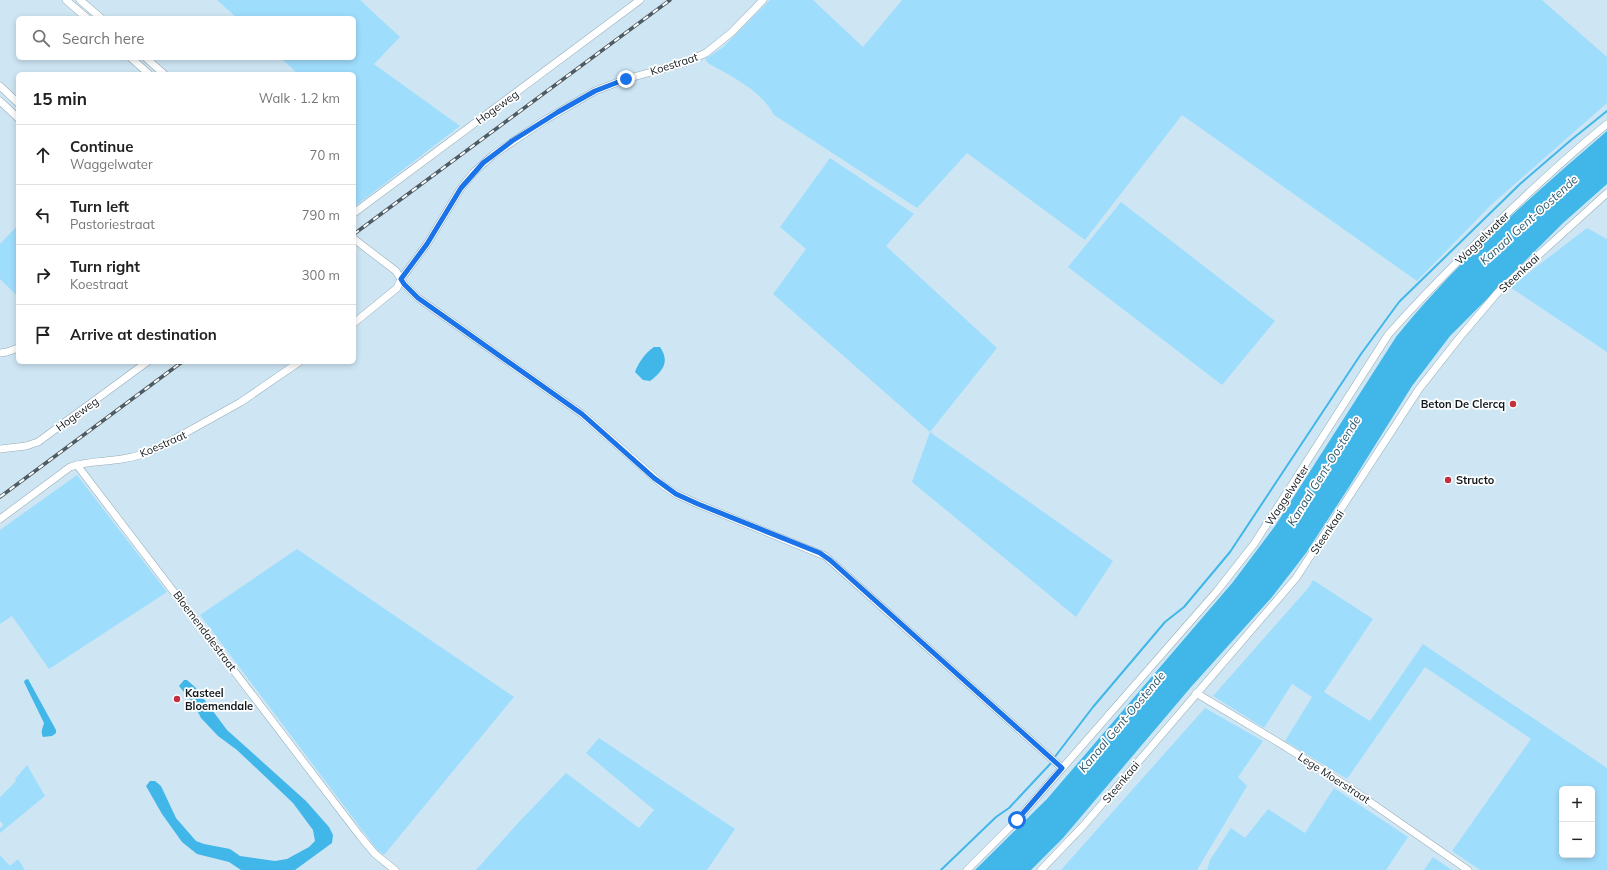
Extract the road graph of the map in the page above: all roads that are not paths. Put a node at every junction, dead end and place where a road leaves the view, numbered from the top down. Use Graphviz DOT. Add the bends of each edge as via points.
graph roads {
  1 [pos="66,0"];
  2 [pos="80,0"];
  3 [pos="640,0"];
  4 [pos="764,0"];
  5 [pos="84,16"];
  6 [pos="99,16"];
  7 [pos="134,60"];
  8 [pos="148,60"];
  9 [pos="147,72"];
  10 [pos="162,72"];
  11 [pos="0,86"];
  12 [pos="0,101"];
  13 [pos="16,101"];
  14 [pos="16,116"];
  15 [pos="1607,124"];
  16 [pos="1607,193"];
  17 [pos="356,212"];
  18 [pos="356,241"];
  19 [pos="401,279"];
  20 [pos="356,321"];
  21 [pos="16,349"];
  22 [pos="0,353"];
  23 [pos="144,364"];
  24 [pos="296,364"];
  25 [pos="0,448"];
  26 [pos="77,465"];
  27 [pos="0,519"];
  28 [pos="1196,693"];
  29 [pos="1062,768"];
  30 [pos="395,870"];
  31 [pos="967,870"];
  32 [pos="1041,870"];
  33 [pos="1468,870"];
  1 -- 5 [label="street"];
  2 -- 6 [label="street"];
  3 -- 17 [label="street, Hogeweg"];
  4 -- 19 [label="street, Koestraat" via="715,47 699,57 595,91 493,155 464,183 427,244"];
  7 -- 9 [label="street"];
  8 -- 10 [label="street"];
  11 -- 13 [label="street"];
  12 -- 14 [label="street"];
  15 -- 29 [label="street, Waggelwater" via="1500,220 1412,307 1393,330 1254,544 1217,591"];
  16 -- 28 [label="street, Steenkaai" via="1499,291 1460,337 1419,389 1296,578"];
  18 -- 19 [label="street" via="396,271"];
  19 -- 20 [label="street, Koestraat" via="397,288"];
  19 -- 29 [label="street" via="418,298 582,414 654,478 676,494 825,556"];
  21 -- 22 [label="street"];
  23 -- 25 [label="street, Hogeweg" via="38,442 26,446"];
  24 -- 26 [label="street, Koestraat" via="236,406 147,453"];
  26 -- 27 [label="street, Koestraat" via="62,472"];
  26 -- 30 [label="street, Bloemendalestraat" via="360,836 375,854"];
  28 -- 32 [label="street, Steenkaai" via="1084,826"];
  28 -- 33 [label="street, Lege Moerstraat" via="1350,788"];
  29 -- 31 [label="street, Waggelwater" via="1017,820"];
}
